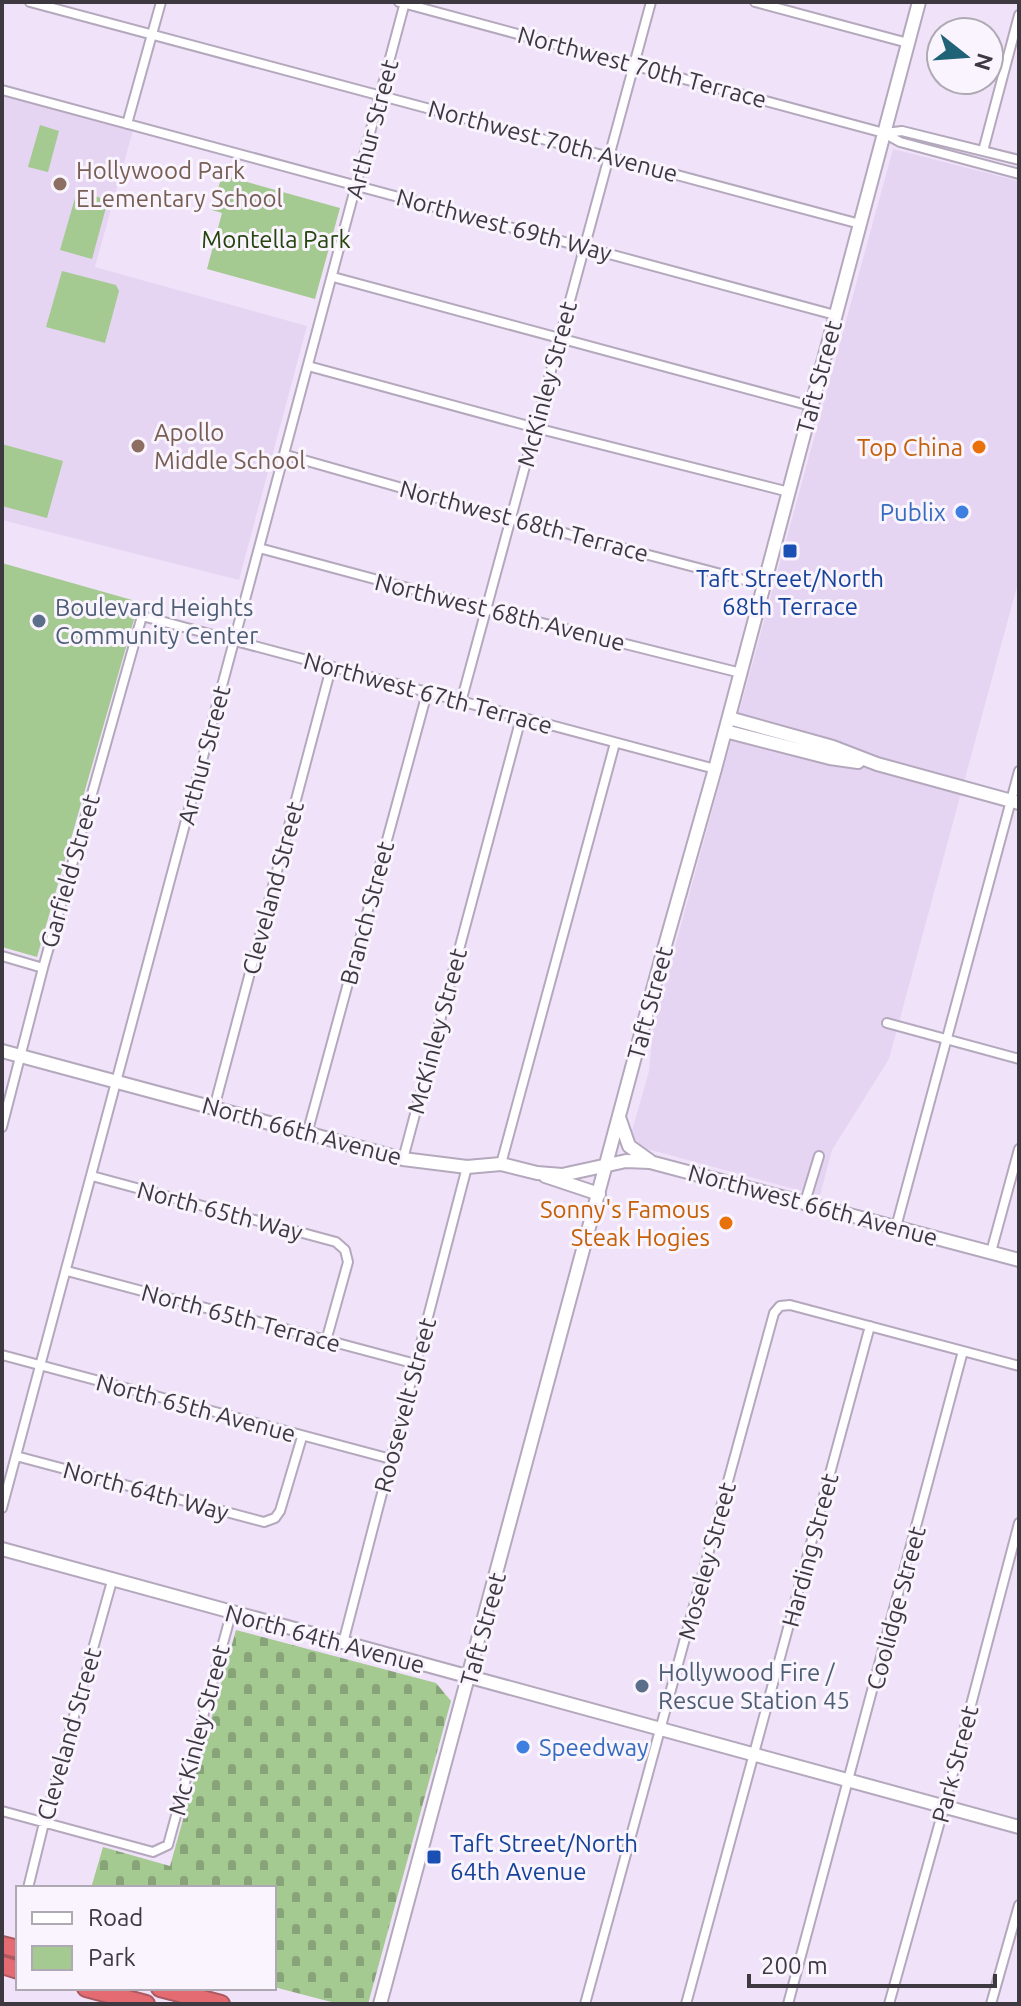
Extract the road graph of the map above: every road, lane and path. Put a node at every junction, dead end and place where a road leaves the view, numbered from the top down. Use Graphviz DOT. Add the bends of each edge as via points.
graph roads {
  1 [pos="30,2"];
  2 [pos="161,2"];
  3 [pos="651,2"];
  4 [pos="755,2"];
  5 [pos="919,2"];
  6 [pos="403,3"];
  7 [pos="1019,15"];
  8 [pos="152,34"];
  9 [pos="908,43"];
  10 [pos="633,65"];
  11 [pos="2,90"];
  12 [pos="381,94"];
  13 [pos="127,124"];
  14 [pos="884,133"];
  15 [pos="983,151"];
  16 [pos="609,156"];
  17 [pos="1019,160"];
  18 [pos="1019,174"];
  19 [pos="356,186"];
  20 [pos="860,224"];
  21 [pos="584,247"];
  22 [pos="333,277"];
  23 [pos="835,315"];
  24 [pos="559,338"];
  25 [pos="308,366"];
  26 [pos="811,406"];
  27 [pos="536,428"];
  28 [pos="286,455"];
  29 [pos="789,492"];
  30 [pos="511,519"];
  31 [pos="259,548"];
  32 [pos="763,585"];
  33 [pos="486,609"];
  34 [pos="142,616"];
  35 [pos="233,641"];
  36 [pos="331,668"];
  37 [pos="741,673"];
  38 [pos="427,693"];
  39 [pos="461,702"];
  40 [pos="521,718"];
  41 [pos="727,724"];
  42 [pos="615,743"];
  43 [pos="715,769"];
  44 [pos="1019,771"];
  45 [pos="1015,802"];
  46 [pos="2,956"];
  47 [pos="43,968"];
  48 [pos="887,1023"];
  49 [pos="947,1040"];
  50 [pos="2,1051"];
  51 [pos="21,1056"];
  52 [pos="1019,1059"];
  53 [pos="118,1081"];
  54 [pos="214,1108"];
  55 [pos="619,1117"];
  56 [pos="2,1127"];
  57 [pos="307,1134"];
  58 [pos="1019,1149"];
  59 [pos="819,1156"];
  60 [pos="403,1159"];
  61 [pos="650,1162"];
  62 [pos="501,1164"];
  63 [pos="607,1164"];
  64 [pos="467,1167"];
  65 [pos="537,1173"];
  66 [pos="92,1176"];
  67 [pos="599,1194"];
  68 [pos="805,1202"];
  69 [pos="896,1227"];
  70 [pos="991,1252"];
  71 [pos="1019,1260"];
  72 [pos="67,1271"];
  73 [pos="870,1326"];
  74 [pos="326,1341"];
  75 [pos="963,1351"];
  76 [pos="2,1355"];
  77 [pos="416,1364"];
  78 [pos="41,1365"];
  79 [pos="1019,1366"];
  80 [pos="302,1437"];
  81 [pos="16,1456"];
  82 [pos="391,1459"];
  83 [pos="2,1508"];
  84 [pos="1019,1523"];
  85 [pos="2,1549"];
  86 [pos="112,1581"];
  87 [pos="231,1614"];
  88 [pos="343,1643"];
  89 [pos="470,1678"];
  90 [pos="662,1729"];
  91 [pos="755,1755"];
  92 [pos="850,1781"];
  93 [pos="944,1807"];
  94 [pos="2,1811"];
  95 [pos="44,1823"];
  96 [pos="1019,1827"];
  97 [pos="28,1886"];
  98 [pos="1019,1905"];
  99 [pos="94,1990"];
  100 [pos="168,1990"];
  101 [pos="146,2004"];
  102 [pos="221,2004"];
  103 [pos="380,2004"];
  104 [pos="585,2004"];
  105 [pos="686,2004"];
  106 [pos="788,2004"];
  107 [pos="889,2004"];
  108 [pos="991,2004"];
  1 -- 8 [label="street, Northwest 70th Avenue"];
  2 -- 8 [label="street"];
  3 -- 10 [label="street"];
  4 -- 9 [label="street"];
  5 -- 9 [label="street, Taft Street"];
  6 -- 10 [label="street, Northwest 70th Terrace"];
  6 -- 12 [label="street, Arthur Street"];
  7 -- 15 [label="street"];
  8 -- 12 [label="street, Northwest 70th Avenue"];
  8 -- 13 [label="street"];
  9 -- 14 [label="street, Taft Street"];
  10 -- 14 [label="street, Northwest 70th Terrace"];
  10 -- 16 [label="street, McKinley Street"];
  11 -- 13 [label="street, Northwest 69th Way"];
  12 -- 16 [label="street, Northwest 70th Avenue"];
  12 -- 19 [label="street, Arthur Street"];
  13 -- 19 [label="street, Northwest 69th Way"];
  14 -- 15 [label="street" via="902,131"];
  14 -- 18 [label="street"];
  14 -- 20 [label="street, Taft Street"];
  15 -- 17 [label="street"];
  16 -- 20 [label="street, Northwest 70th Avenue"];
  16 -- 21 [label="street, McKinley Street"];
  19 -- 21 [label="street, Northwest 69th Way"];
  19 -- 22 [label="street, Arthur Street"];
  20 -- 23 [label="street, Taft Street"];
  21 -- 23 [label="street, Northwest 69th Way"];
  21 -- 24 [label="street, McKinley Street"];
  22 -- 24 [label="street"];
  22 -- 25 [label="street, Arthur Street"];
  23 -- 26 [label="street, Taft Street"];
  24 -- 26 [label="street"];
  24 -- 27 [label="street, McKinley Street"];
  25 -- 27 [label="street"];
  25 -- 28 [label="street, Arthur Street"];
  26 -- 29 [label="street, Taft Street"];
  27 -- 29 [label="street"];
  27 -- 30 [label="street, McKinley Street"];
  28 -- 30 [label="street, Northwest 68th Terrace"];
  28 -- 31 [label="street, Arthur Street"];
  29 -- 32 [label="street, Taft Street"];
  30 -- 32 [label="street, Northwest 68th Terrace"];
  30 -- 33 [label="street, McKinley Street"];
  31 -- 33 [label="street, Northwest 68th Avenue"];
  31 -- 35 [label="street, Arthur Street"];
  32 -- 37 [label="street, Taft Street"];
  33 -- 37 [label="street, Northwest 68th Avenue"];
  33 -- 39 [label="street, McKinley Street"];
  34 -- 35 [label="street, Northwest 67th Terrace"];
  34 -- 47 [label="street, Garfield Street"];
  35 -- 36 [label="street, Northwest 67th Terrace"];
  35 -- 53 [label="street, Arthur Street"];
  36 -- 38 [label="street, Northwest 67th Terrace"];
  36 -- 54 [label="street, Cleveland Street"];
  37 -- 41 [label="street, Taft Street"];
  38 -- 39 [label="street, Northwest 67th Terrace"];
  38 -- 57 [label="street, Branch Street"];
  39 -- 40 [label="street, Northwest 67th Terrace"];
  40 -- 42 [label="street, Northwest 67th Terrace"];
  40 -- 60 [label="street, McKinley Street"];
  41 -- 43 [label="street, Taft Street"];
  41 -- 45 [label="street" via="833,747"];
  42 -- 43 [label="street, Northwest 67th Terrace"];
  42 -- 62 [label="street"];
  43 -- 55 [label="street, Taft Street"];
  44 -- 45 [label="street"];
  45 -- 49 [label="street"];
  46 -- 47 [label="street"];
  47 -- 51 [label="street, Garfield Street"];
  48 -- 49 [label="street"];
  49 -- 52 [label="street"];
  49 -- 69 [label="street"];
  50 -- 51 [label="street, North 66th Avenue"];
  51 -- 53 [label="street, North 66th Avenue"];
  51 -- 56 [label="street, Garfield Street"];
  53 -- 54 [label="street, North 66th Avenue"];
  53 -- 66 [label="street, Arthur Street"];
  54 -- 57 [label="street, North 66th Avenue"];
  55 -- 61 [label="street" via="629,1146"];
  55 -- 63 [label="street, Taft Street"];
  57 -- 60 [label="street, North 66th Avenue"];
  58 -- 70 [label="street"];
  59 -- 68 [label="street"];
  60 -- 64 [label="street, North 66th Avenue"];
  61 -- 63 [label="street, Northwest 66th Avenue"];
  61 -- 68 [label="street, Northwest 66th Avenue"];
  62 -- 64 [label="street, North 66th Avenue"];
  62 -- 65 [label="street, North 66th Avenue"];
  63 -- 65 [label="street, North 66th Avenue" via="562,1175"];
  63 -- 67 [label="street, Taft Street"];
  64 -- 77 [label="street, Roosevelt Street"];
  65 -- 67 [label="street"];
  66 -- 72 [label="street, Arthur Street"];
  66 -- 74 [label="street, North 65th Way" via="336,1242 348,1262"];
  67 -- 89 [label="street, Taft Street"];
  68 -- 69 [label="street, Northwest 66th Avenue"];
  69 -- 70 [label="street, Northwest 66th Avenue"];
  70 -- 71 [label="street, Northwest 66th Avenue"];
  72 -- 74 [label="street, North 65th Terrace"];
  72 -- 78 [label="street, Arthur Street"];
  73 -- 75 [label="street"];
  73 -- 90 [label="street, Moseley Street" via="790,1305 774,1313"];
  73 -- 91 [label="street, Harding Street"];
  74 -- 77 [label="street, North 65th Terrace"];
  75 -- 79 [label="street"];
  75 -- 92 [label="street, Coolidge Street"];
  76 -- 78 [label="street, North 65th Avenue"];
  77 -- 82 [label="street, Roosevelt Street"];
  78 -- 80 [label="street, North 65th Avenue"];
  78 -- 81 [label="street, Arthur Street"];
  80 -- 81 [label="street, North 64th Way" via="280,1511 264,1522"];
  80 -- 82 [label="street, North 65th Avenue"];
  81 -- 83 [label="street, Arthur Street"];
  82 -- 88 [label="street, Roosevelt Street"];
  84 -- 93 [label="street, Park Street"];
  85 -- 86 [label="street, North 64th Avenue"];
  86 -- 87 [label="street, North 64th Avenue"];
  86 -- 95 [label="street, Cleveland Street"];
  87 -- 88 [label="street, North 64th Avenue"];
  87 -- 95 [label="street, Mc Kinley Street" via="168,1845 153,1852"];
  88 -- 89 [label="street, North 64th Avenue"];
  89 -- 90 [label="street, North 64th Avenue"];
  89 -- 103 [label="street, Taft Street"];
  90 -- 91 [label="street, North 64th Avenue"];
  90 -- 104 [label="street, Moseley Street"];
  91 -- 92 [label="street, North 64th Avenue"];
  91 -- 105 [label="street, Harding Street"];
  92 -- 93 [label="street, North 64th Avenue"];
  92 -- 106 [label="street, Coolidge Street"];
  93 -- 96 [label="street, North 64th Avenue"];
  93 -- 107 [label="street, Park Street"];
  94 -- 95 [label="street"];
  95 -- 97 [label="street, Cleveland Street"];
  98 -- 108 [label="street"];
  99 -- 101 [label="highway"];
  100 -- 102 [label="highway"];
}
